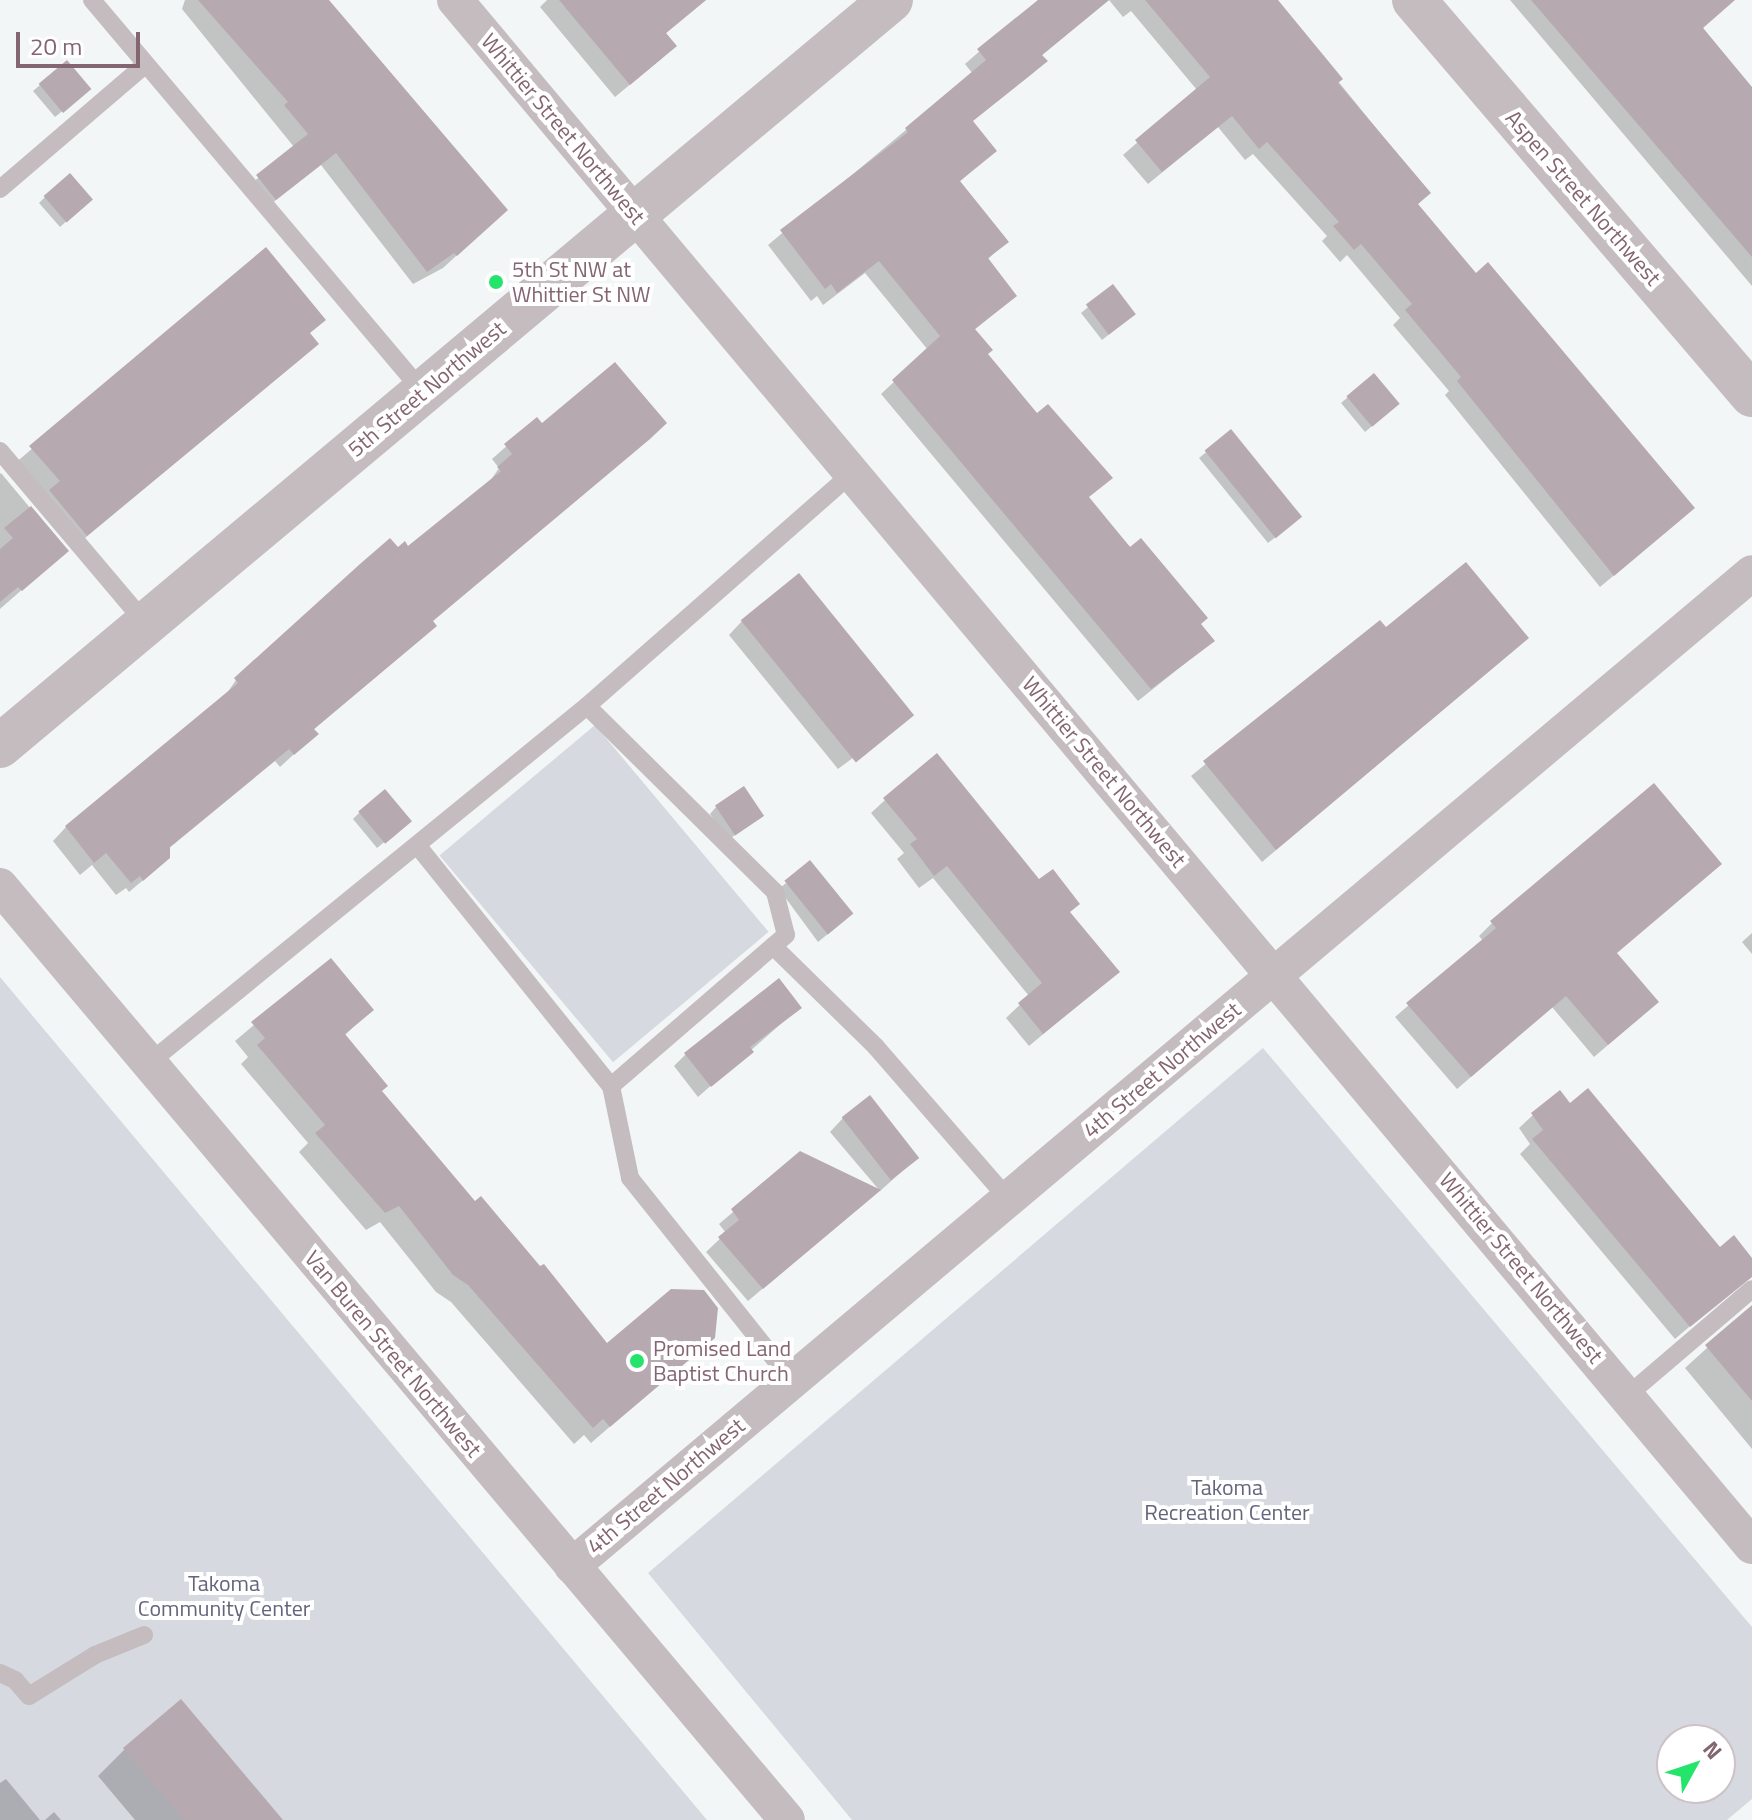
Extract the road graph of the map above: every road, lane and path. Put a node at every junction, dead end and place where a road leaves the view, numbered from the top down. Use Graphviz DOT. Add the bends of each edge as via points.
graph roads {
  1 [pos="92,0"];
  2 [pos="455,0"];
  3 [pos="891,0"];
  4 [pos="1414,0"];
  5 [pos="146,64"];
  6 [pos="0,189"];
  7 [pos="635,214"];
  8 [pos="423,392"];
  9 [pos="1752,395"];
  10 [pos="0,451"];
  11 [pos="852,473"];
  12 [pos="1752,573"];
  13 [pos="146,624"];
  14 [pos="587,706"];
  15 [pos="0,746"];
  16 [pos="417,845"];
  17 [pos="0,886"];
  18 [pos="773,946"];
  19 [pos="1275,975"];
  20 [pos="149,1063"];
  21 [pos="611,1086"];
  22 [pos="1008,1199"];
  23 [pos="1752,1289"];
  24 [pos="792,1381"];
  25 [pos="1628,1395"];
  26 [pos="1752,1546"];
  27 [pos="572,1566"];
  28 [pos="144,1635"];
  29 [pos="0,1673"];
  30 [pos="787,1820"];
  1 -- 5 [label="lane"];
  2 -- 7 [label="street, Whittier Street Northwest"];
  3 -- 7 [label="street, 5th Street Northwest"];
  4 -- 9 [label="street, Aspen Street Northwest"];
  5 -- 6 [label="lane"];
  5 -- 8 [label="lane"];
  7 -- 8 [label="street, 5th Street Northwest"];
  7 -- 11 [label="street, Whittier Street Northwest"];
  8 -- 13 [label="street, 5th Street Northwest"];
  10 -- 13 [label="lane"];
  11 -- 14 [label="lane"];
  11 -- 19 [label="street, Whittier Street Northwest"];
  12 -- 19 [label="street, 4th Street Northwest"];
  13 -- 15 [label="street, 5th Street Northwest"];
  14 -- 16 [label="lane"];
  14 -- 18 [label="lane" via="775,892 786,935"];
  16 -- 20 [label="lane"];
  16 -- 21 [label="lane"];
  17 -- 20 [label="street, Van Buren Street Northwest"];
  18 -- 21 [label="lane"];
  18 -- 22 [label="lane" via="876,1047"];
  19 -- 22 [label="street, 4th Street Northwest"];
  19 -- 25 [label="street, Whittier Street Northwest"];
  20 -- 27 [label="street, Van Buren Street Northwest"];
  21 -- 24 [label="lane" via="630,1178"];
  22 -- 24 [label="street, 4th Street Northwest"];
  23 -- 25 [label="lane"];
  24 -- 27 [label="street, 4th Street Northwest"];
  25 -- 26 [label="street, Whittier Street Northwest"];
  27 -- 30 [label="street, Van Buren Street Northwest"];
  28 -- 29 [label="lane" via="95,1655 29,1696"];
}
